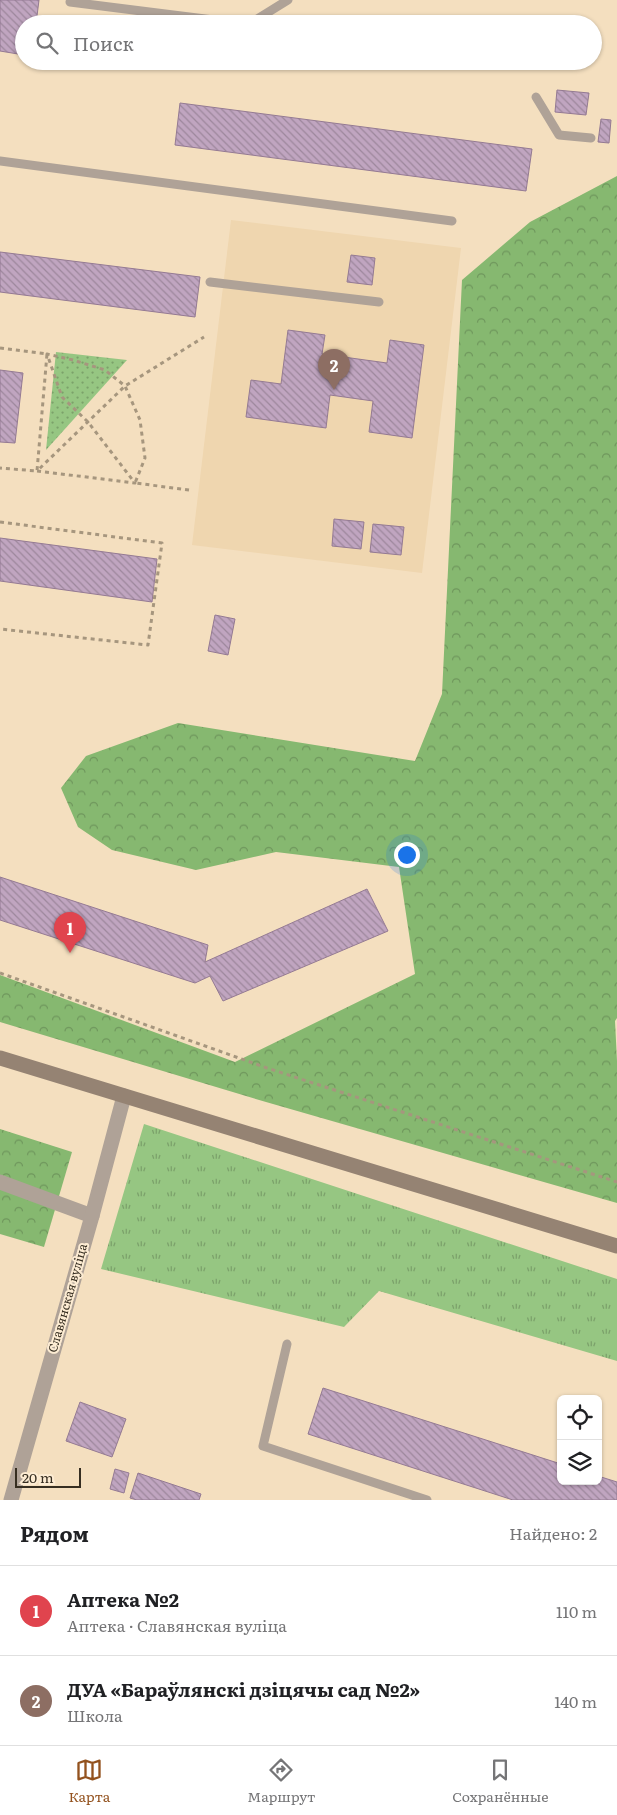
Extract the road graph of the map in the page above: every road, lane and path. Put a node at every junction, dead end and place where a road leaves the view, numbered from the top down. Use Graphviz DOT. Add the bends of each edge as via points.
graph roads {
  1 [pos="288,0"];
  2 [pos="70,2"];
  3 [pos="173,15"];
  4 [pos="264,15"];
  5 [pos="536,98"];
  6 [pos="591,138"];
  7 [pos="0,161"];
  8 [pos="452,221"];
  9 [pos="210,282"];
  10 [pos="379,302"];
  11 [pos="204,337"];
  12 [pos="0,348"];
  13 [pos="47,354"];
  14 [pos="125,386"];
  15 [pos="88,422"];
  16 [pos="0,468"];
  17 [pos="37,471"];
  18 [pos="135,483"];
  19 [pos="189,490"];
  20 [pos="0,522"];
  21 [pos="0,629"];
  22 [pos="0,973"];
  23 [pos="0,1058"];
  24 [pos="124,1096"];
  25 [pos="0,1182"];
  26 [pos="617,1182"];
  27 [pos="92,1216"];
  28 [pos="617,1246"];
  29 [pos="287,1344"];
  30 [pos="11,1500"];
  31 [pos="427,1500"];
  1 -- 4 [label="lane"];
  2 -- 3 [label="lane"];
  5 -- 6 [label="lane" via="559,135"];
  7 -- 8 [label="lane"];
  9 -- 10 [label="lane"];
  11 -- 14 [label="path"];
  12 -- 13 [label="path"];
  13 -- 14 [label="path" via="105,370"];
  13 -- 15 [label="path" via="62,397"];
  13 -- 17 [label="path"];
  14 -- 15 [label="path"];
  14 -- 18 [label="path" via="140,420 145,458"];
  15 -- 17 [label="path"];
  15 -- 18 [label="path"];
  16 -- 17 [label="path"];
  17 -- 18 [label="path"];
  18 -- 19 [label="path"];
  20 -- 21 [label="path" via="162,543 148,645"];
  22 -- 26 [label="path" via="267,1068"];
  23 -- 24 [label="main road"];
  24 -- 27 [label="street, Славянская вуліца"];
  24 -- 28 [label="main road"];
  25 -- 27 [label="street"];
  27 -- 30 [label="street, Славянская вуліца"];
  29 -- 31 [label="lane" via="263,1446"];
}
